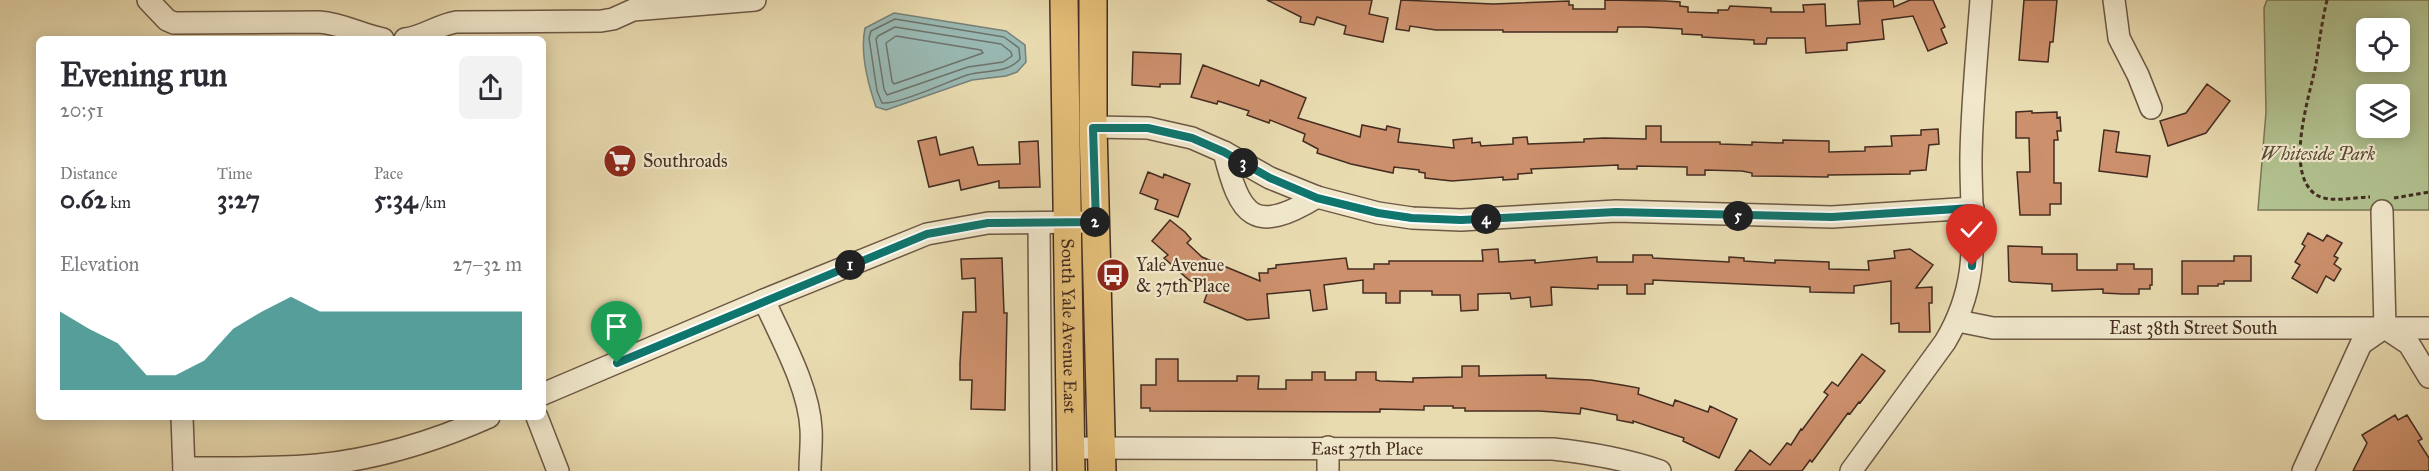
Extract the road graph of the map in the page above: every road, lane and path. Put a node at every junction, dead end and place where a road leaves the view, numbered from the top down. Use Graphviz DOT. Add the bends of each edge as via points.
graph roads {
  1 [pos="755,0"];
  2 [pos="1064,0"];
  3 [pos="1093,0"];
  4 [pos="1981,0"];
  5 [pos="2114,0"];
  6 [pos="2327,0"];
  7 [pos="152,2"];
  8 [pos="633,5"];
  9 [pos="373,36"];
  10 [pos="418,36"];
  11 [pos="2151,108"];
  12 [pos="1093,128"];
  13 [pos="1224,152"];
  14 [pos="2429,192"];
  15 [pos="1317,198"];
  16 [pos="2383,203"];
  17 [pos="1972,208"];
  18 [pos="1096,222"];
  19 [pos="1067,223"];
  20 [pos="1039,224"];
  21 [pos="764,300"];
  22 [pos="1958,321"];
  23 [pos="2385,328"];
  24 [pos="2429,328"];
  25 [pos="2429,377"];
  26 [pos="546,393"];
  27 [pos="182,420"];
  28 [pos="481,420"];
  29 [pos="538,420"];
  30 [pos="1328,447"];
  31 [pos="1071,459"];
  32 [pos="1102,459"];
  33 [pos="319,468"];
  34 [pos="184,469"];
  35 [pos="558,471"];
  36 [pos="810,471"];
  37 [pos="1041,471"];
  38 [pos="1328,471"];
  39 [pos="1660,471"];
  40 [pos="1851,471"];
  41 [pos="2303,471"];
  1 -- 8 [label="street"];
  2 -- 19 [label="main road, South Yale Avenue East"];
  3 -- 12 [label="main road, South Yale Avenue East"];
  4 -- 17 [label="street" via="1973,96"];
  5 -- 11 [label="street" via="2119,38"];
  6 -- 16 [label="path" via="2301,137 2302,172 2318,196"];
  7 -- 9 [label="street" via="174,23 319,22 341,24"];
  8 -- 10 [label="street" via="613,19 601,21 456,22"];
  12 -- 13 [label="street" via="1170,132"];
  12 -- 18 [label="main road, South Yale Avenue East"];
  13 -- 15 [label="street"];
  13 -- 15 [label="street" via="1233,190 1249,213 1279,216"];
  14 -- 16 [label="path"];
  15 -- 17 [label="street" via="1378,213 1461,220 1616,212 1832,217"];
  16 -- 23 [label="street"];
  17 -- 22 [label="street" via="1972,266"];
  18 -- 19 [label="street"];
  18 -- 32 [label="main road, South Yale Avenue East"];
  19 -- 20 [label="street"];
  19 -- 31 [label="main road, South Yale Avenue East"];
  20 -- 21 [label="street" via="988,223 927,234"];
  20 -- 37 [label="street, South Yale Avenue East"];
  21 -- 26 [label="street"];
  21 -- 36 [label="street" via="807,407 811,428"];
  22 -- 23 [label="street, East 38th Street South" via="1993,328"];
  22 -- 40 [label="street"];
  23 -- 24 [label="street, East 38th Street South"];
  23 -- 25 [label="street" via="2409,344"];
  23 -- 41 [label="street" via="2361,344"];
  27 -- 34 [label="street"];
  28 -- 33 [label="street" via="406,448"];
  29 -- 35 [label="street"];
  30 -- 32 [label="street, East 37th Place"];
  30 -- 38 [label="street"];
  30 -- 39 [label="street, East 37th Place" via="1553,449 1593,453"];
  31 -- 32 [label="street, East 37th Place"];
  33 -- 34 [label="street"];
}
